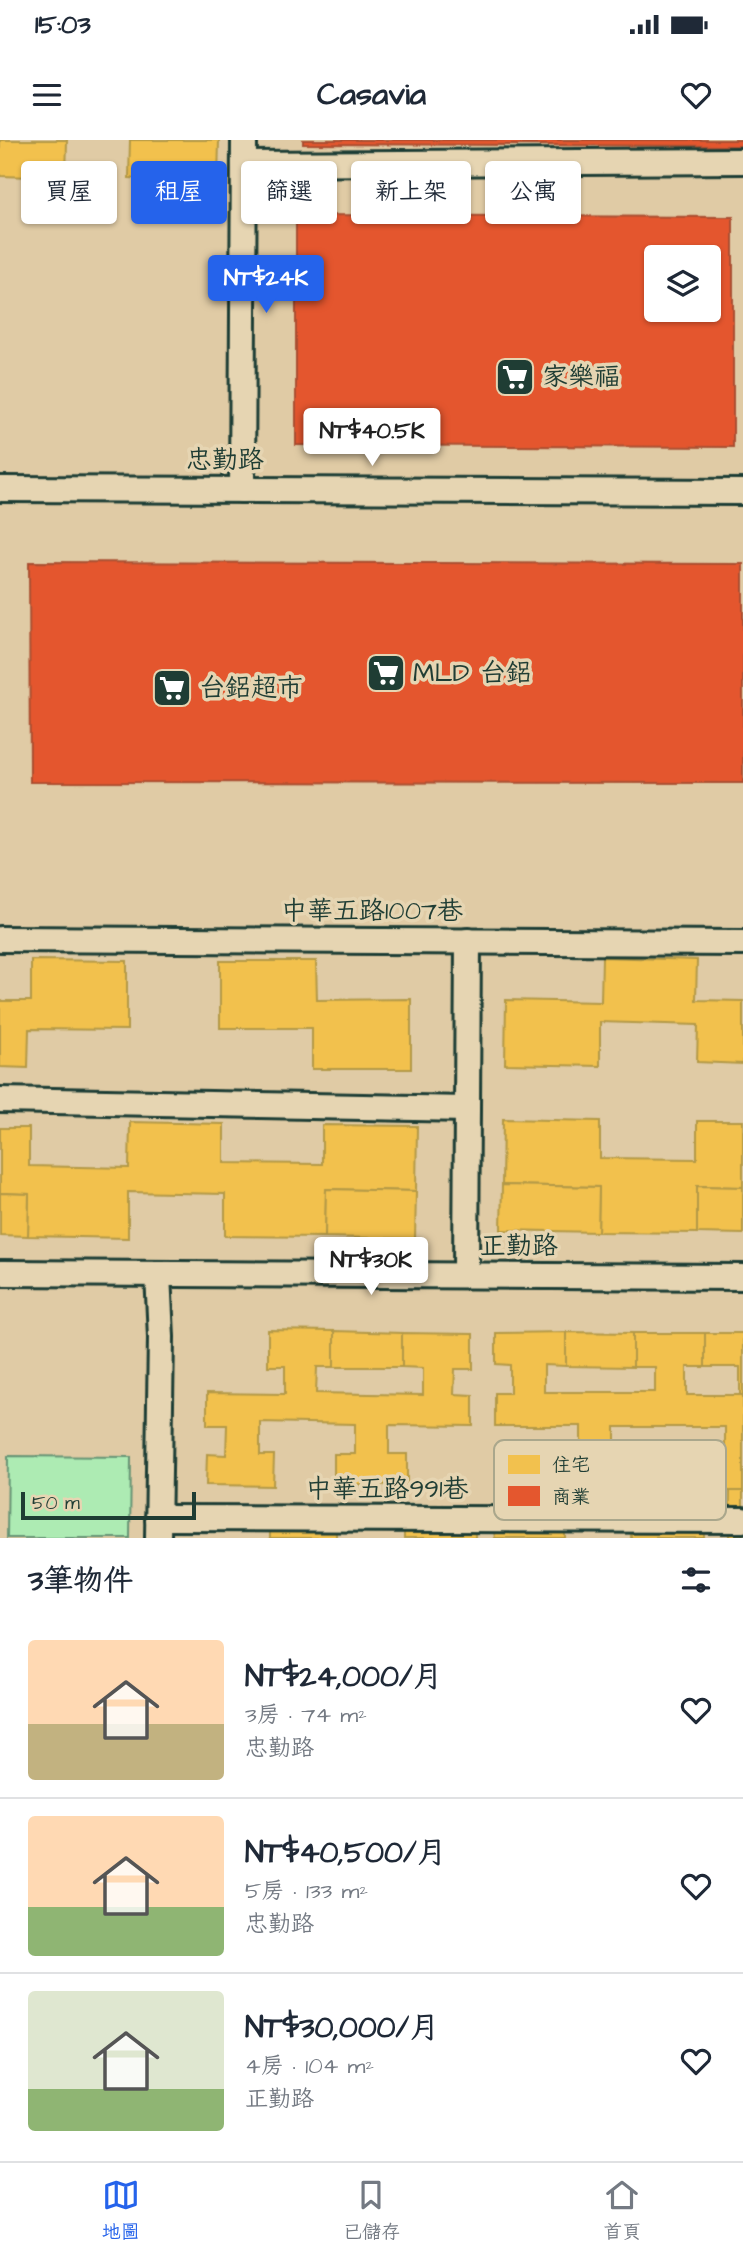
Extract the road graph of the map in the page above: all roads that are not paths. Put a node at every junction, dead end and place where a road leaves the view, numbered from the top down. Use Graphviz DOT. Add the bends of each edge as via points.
graph roads {
  1 [pos="244,152"];
  2 [pos="743,161"];
  3 [pos="0,489"];
  4 [pos="242,490"];
  5 [pos="743,492"];
  6 [pos="0,939"];
  7 [pos="468,941"];
  8 [pos="743,943"];
  9 [pos="0,1100"];
  10 [pos="467,1109"];
  11 [pos="0,1273"];
  12 [pos="158,1274"];
  13 [pos="466,1275"];
  14 [pos="743,1277"];
  15 [pos="743,1520"];
  16 [pos="158,1528"];
  1 -- 2 [label="street"];
  1 -- 4 [label="street"];
  3 -- 4 [label="street, 忠勤路"];
  4 -- 5 [label="street, 忠勤路"];
  6 -- 7 [label="street, 中華五路1007巷"];
  7 -- 8 [label="street, 中華五路1007巷"];
  7 -- 10 [label="street"];
  9 -- 10 [label="street"];
  10 -- 13 [label="street"];
  11 -- 12 [label="street, 正勤路"];
  12 -- 13 [label="street, 正勤路"];
  12 -- 16 [label="street"];
  13 -- 14 [label="street, 正勤路"];
  15 -- 16 [label="street, 中華五路991巷"];
}
